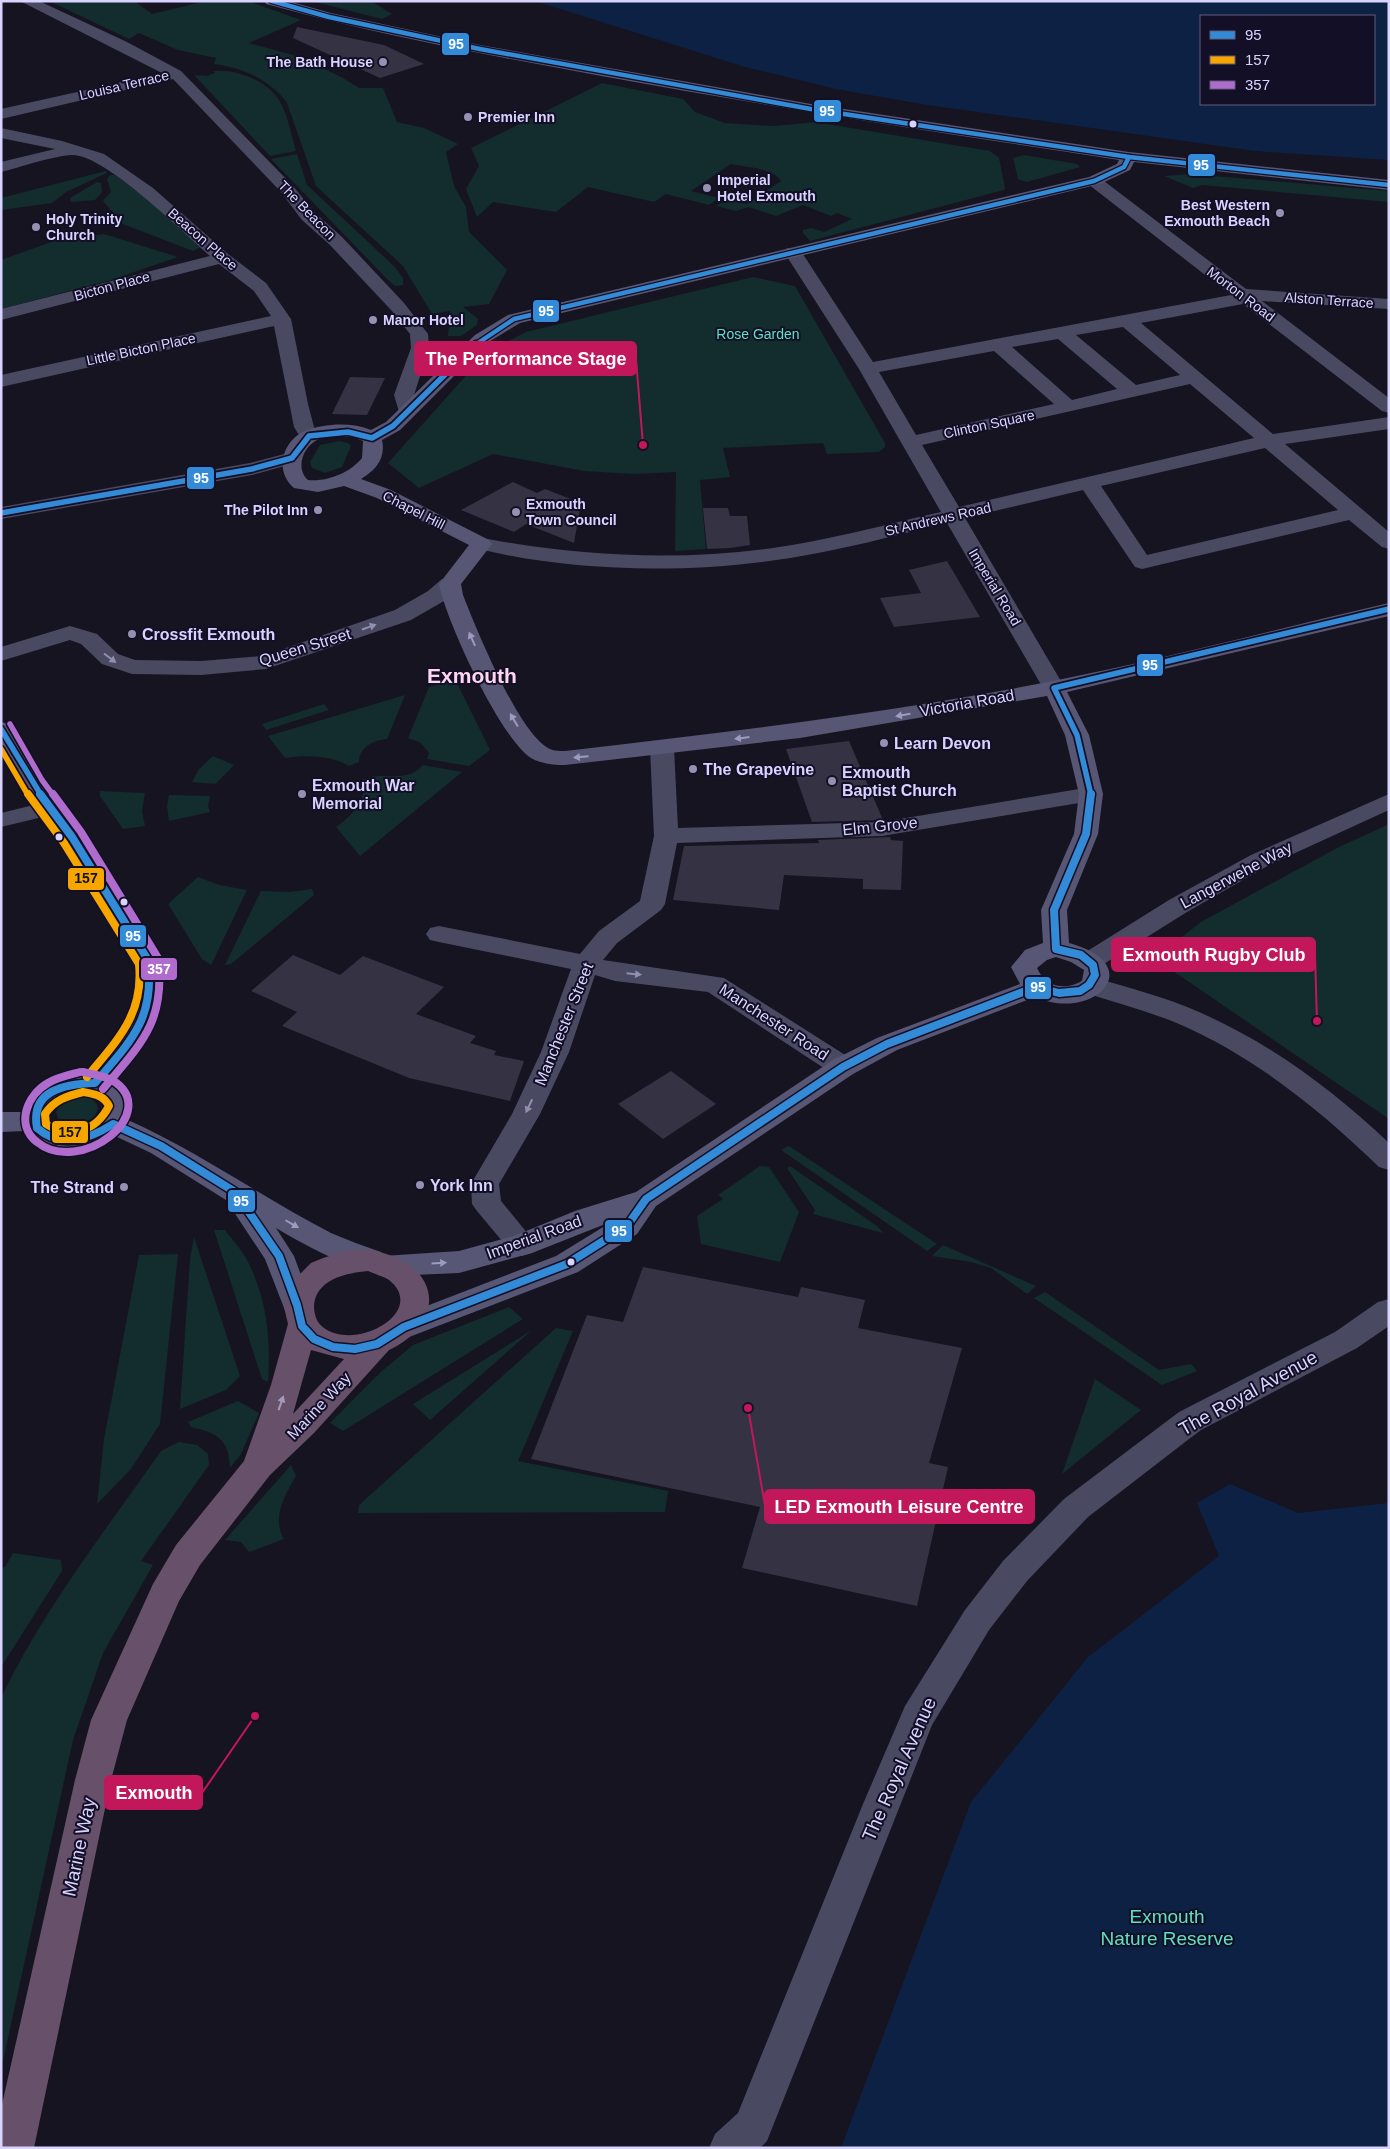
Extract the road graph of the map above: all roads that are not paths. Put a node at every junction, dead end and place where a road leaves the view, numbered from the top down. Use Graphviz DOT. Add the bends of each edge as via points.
graph roads {
  1 [pos="27,1"];
  2 [pos="271,1"];
  3 [pos="176,74"];
  4 [pos="1,114"];
  5 [pos="1,133"];
  6 [pos="72,150"];
  7 [pos="1129,156"];
  8 [pos="1,167"];
  9 [pos="1094,181"];
  10 [pos="1389,185"];
  11 [pos="793,252"];
  12 [pos="222,258"];
  13 [pos="1242,296"];
  14 [pos="1389,304"];
  15 [pos="1,315"];
  16 [pos="282,319"];
  17 [pos="1127,321"];
  18 [pos="1062,332"];
  19 [pos="998,345"];
  20 [pos="868,369"];
  21 [pos="1193,378"];
  22 [pos="1,381"];
  23 [pos="1132,392"];
  24 [pos="1069,407"];
  25 [pos="1389,407"];
  26 [pos="407,411"];
  27 [pos="1389,424"];
  28 [pos="310,436"];
  29 [pos="372,438"];
  30 [pos="1268,441"];
  31 [pos="910,442"];
  32 [pos="292,458"];
  33 [pos="345,480"];
  34 [pos="1089,484"];
  35 [pos="1,513"];
  36 [pos="1352,513"];
  37 [pos="952,515"];
  38 [pos="1389,543"];
  39 [pos="482,544"];
  40 [pos="450,584"];
  41 [pos="1389,609"];
  42 [pos="1,654"];
  43 [pos="1054,688"];
  44 [pos="1,729"];
  45 [pos="662,748"];
  46 [pos="1091,794"];
  47 [pos="1389,801"];
  48 [pos="50,808"];
  49 [pos="1,820"];
  50 [pos="666,836"];
  51 [pos="438,934"];
  52 [pos="1056,949"];
  53 [pos="586,964"];
  54 [pos="1091,974"];
  55 [pos="1036,987"];
  56 [pos="843,1067"];
  57 [pos="95,1083"];
  58 [pos="34,1121"];
  59 [pos="1,1122"];
  60 [pos="113,1124"];
  61 [pos="1389,1160"];
  62 [pos="235,1192"];
  63 [pos="646,1199"];
  64 [pos="522,1245"];
  65 [pos="380,1263"];
  66 [pos="1389,1310"];
  67 [pos="299,1316"];
  68 [pos="404,1327"];
  69 [pos="377,1344"];
  70 [pos="259,1466"];
  71 [pos="13,2148"];
  72 [pos="729,2148"];
  1 -- 3 [label="street, Louisa Terrace"];
  2 -- 7 [label="street" via="329,17 480,49 696,90"];
  3 -- 4 [label="street, Louisa Terrace"];
  3 -- 26 [label="street, The Beacon" via="398,307 419,334 420,348 404,395"];
  5 -- 6 [label="street, Beacon Place"];
  6 -- 8 [label="street"];
  6 -- 12 [label="street, Beacon Place" via="98,158 118,170"];
  7 -- 9 [label="street" via="1124,167"];
  7 -- 10 [label="street"];
  9 -- 11 [label="street"];
  9 -- 13 [label="street, Morton Road"];
  11 -- 20 [label="street, Imperial Road"];
  11 -- 26 [label="street" via="514,318 481,339"];
  12 -- 15 [label="street, Bicton Place"];
  12 -- 16 [label="street, Beacon Place" via="260,287"];
  13 -- 14 [label="street, Alston Terrace"];
  13 -- 17 [label="street"];
  13 -- 25 [label="street, Morton Road"];
  16 -- 22 [label="street, Little Bicton Place"];
  16 -- 28 [label="street, Beacon Place" via="298,404"];
  17 -- 18 [label="street"];
  17 -- 21 [label="street"];
  18 -- 19 [label="street"];
  18 -- 23 [label="street"];
  19 -- 20 [label="street"];
  19 -- 24 [label="street, Clinton Square"];
  20 -- 31 [label="street, Imperial Road"];
  21 -- 23 [label="street, Clinton Square"];
  21 -- 30 [label="street"];
  23 -- 24 [label="street, Clinton Square"];
  24 -- 31 [label="street, Clinton Square"];
  26 -- 29 [label="street" via="393,426"];
  27 -- 30 [label="street, St Andrews Road"];
  28 -- 29 [label="street" via="356,431"];
  28 -- 32 [label="street"];
  29 -- 33 [label="street" via="375,449 371,460 361,471"];
  30 -- 34 [label="street, St Andrews Road"];
  30 -- 36 [label="street"];
  31 -- 37 [label="street, Imperial Road"];
  32 -- 33 [label="street" via="290,468 301,484 314,486"];
  32 -- 35 [label="street" via="252,469"];
  33 -- 39 [label="street, Chapel Hill" via="384,494"];
  34 -- 36 [label="street" via="1142,563"];
  34 -- 37 [label="street, St Andrews Road"];
  36 -- 38 [label="street"];
  37 -- 39 [label="street, St Andrews Road" via="816,547 716,560 622,562 534,554"];
  37 -- 43 [label="street, Imperial Road"];
  39 -- 40 [label="street"];
  42 -- 40 [label="street, Queen Street, one-way" via="70,633 89,638 110,659 132,667 201,668 266,662 402,615"];
  45 -- 40 [label="street, Victoria Road, one-way" via="565,758 540,753 525,739 492,684 456,605"];
  41 -- 43 [label="street, Victoria Road"];
  43 -- 45 [label="street, Victoria Road, one-way" via="879,719"];
  43 -- 46 [label="street, Imperial Road" via="1077,735"];
  44 -- 48 [label="street"];
  45 -- 50 [label="street, Manchester Street"];
  46 -- 50 [label="street, Elm Grove" via="882,829"];
  46 -- 52 [label="street, Imperial Road" via="1086,834 1054,910"];
  47 -- 54 [label="street, Langerwehe Way" via="1260,860 1178,906"];
  48 -- 49 [label="street"];
  48 -- 57 [label="street" via="72,837 152,971 150,1008 138,1032"];
  50 -- 53 [label="street, Manchester Street" via="652,904 608,936"];
  51 -- 53 [label="street, Manchester Road"];
  52 -- 54 [label="street" via="1071,950"];
  52 -- 55 [label="street" via="1032,956 1024,967 1026,977"];
  53 -- 56 [label="street, Manchester Road, one-way" via="615,972 714,984"];
  53 -- 64 [label="street, Manchester Street, one-way" via="555,1052 526,1114 485,1184 487,1204"];
  54 -- 55 [label="street" via="1080,993 1064,995"];
  54 -- 61 [label="street" via="1190,1019 1292,1076"];
  55 -- 56 [label="street, Imperial Road" via="887,1044"];
  56 -- 63 [label="street, Imperial Road"];
  57 -- 58 [label="street" via="70,1084 46,1095 34,1112"];
  57 -- 60 [label="street" via="106,1086 119,1099 120,1107"];
  58 -- 59 [label="street"];
  58 -- 60 [label="street" via="46,1137 59,1141 88,1139"];
  60 -- 62 [label="street, Imperial Road" via="161,1146"];
  62 -- 65 [label="street, Imperial Road, one-way" via="322,1241"];
  62 -- 67 [label="street, Imperial Road" via="279,1256"];
  63 -- 64 [label="street, Imperial Road"];
  63 -- 68 [label="street, Imperial Road" via="627,1226 567,1264"];
  65 -- 64 [label="street, Imperial Road, one-way" via="459,1262"];
  65 -- 67 [label="highway" via="344,1262 322,1271 305,1286"];
  65 -- 68 [label="highway" via="407,1276 416,1292 415,1310"];
  66 -- 72 [label="street, The Royal Avenue" via="1346,1340 1190,1421 1076,1508 1015,1571 977,1620 918,1718 880,1804 753,2127"];
  67 -- 69 [label="highway" via="314,1339 333,1347 355,1349"];
  70 -- 67 [label="highway, Marine Way, one-way" via="287,1385"];
  68 -- 69 [label="highway"];
  69 -- 70 [label="highway, Marine Way"];
  70 -- 71 [label="highway, Marine Way" via="205,1533 165,1594 109,1720"];
}
